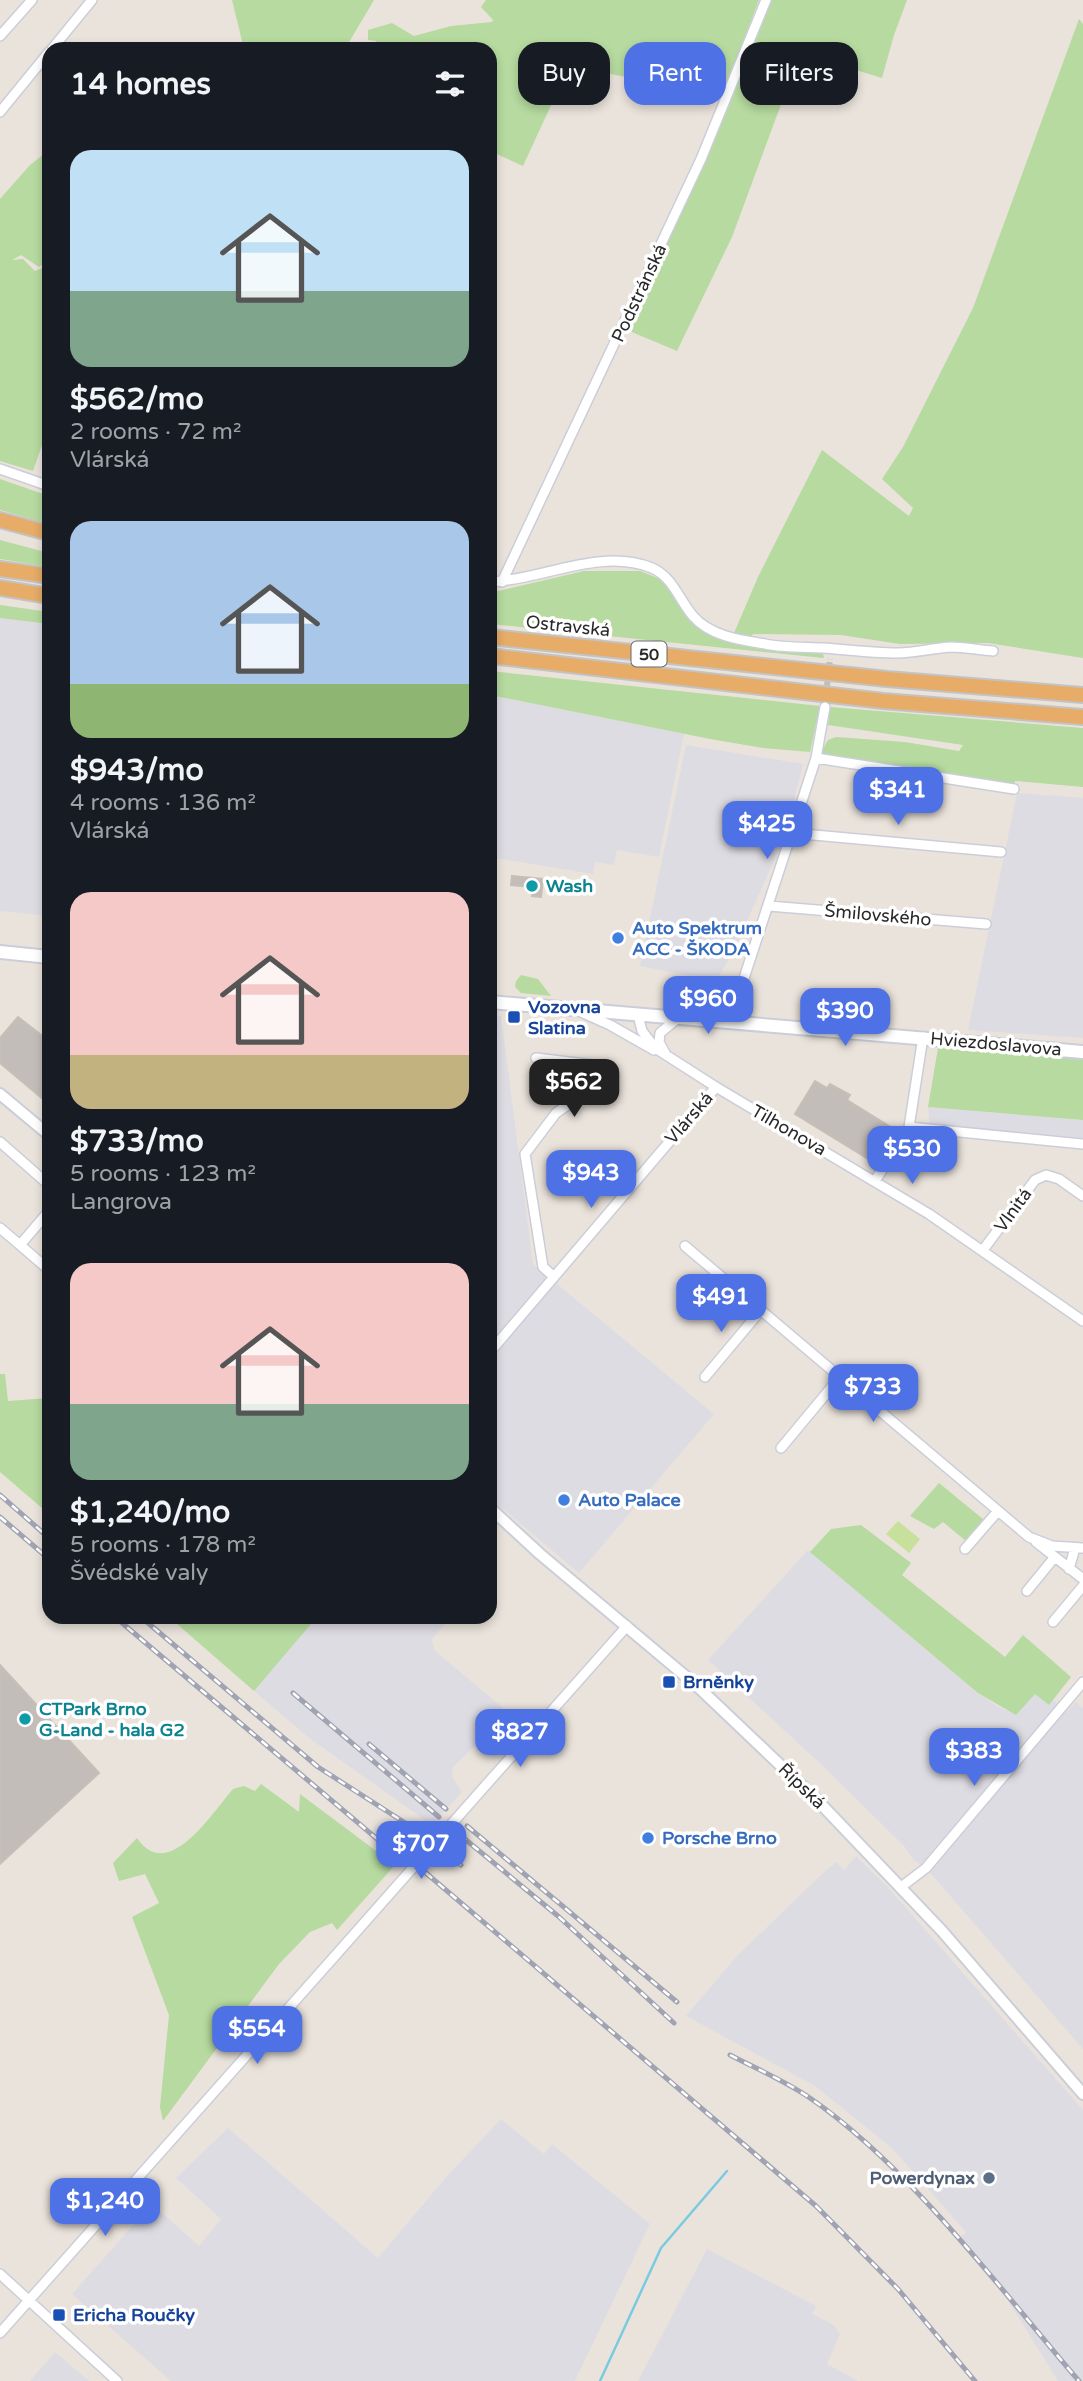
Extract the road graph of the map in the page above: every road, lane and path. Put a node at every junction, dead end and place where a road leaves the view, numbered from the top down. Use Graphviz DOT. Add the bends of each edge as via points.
graph roads {
  1 [pos="32,0"];
  2 [pos="92,0"];
  3 [pos="766,0"];
  4 [pos="0,36"];
  5 [pos="57,42"];
  6 [pos="42,61"];
  7 [pos="0,112"];
  8 [pos="0,469"];
  9 [pos="42,484"];
  10 [pos="0,520"];
  11 [pos="42,531"];
  12 [pos="0,569"];
  13 [pos="42,575"];
  14 [pos="497,582"];
  15 [pos="502,582"];
  16 [pos="0,588"];
  17 [pos="42,595"];
  18 [pos="497,638"];
  19 [pos="993,651"];
  20 [pos="497,657"];
  21 [pos="1083,695"];
  22 [pos="825,707"];
  23 [pos="1083,718"];
  24 [pos="816,758"];
  25 [pos="1014,789"];
  26 [pos="792,833"];
  27 [pos="1001,852"];
  28 [pos="769,906"];
  29 [pos="986,925"];
  30 [pos="0,952"];
  31 [pos="42,956"];
  32 [pos="497,1003"];
  33 [pos="571,1009"];
  34 [pos="638,1015"];
  35 [pos="679,1017"];
  36 [pos="730,1021"];
  37 [pos="923,1037"];
  38 [pos="1083,1052"];
  39 [pos="668,1057"];
  40 [pos="536,1058"];
  41 [pos="716,1087"];
  42 [pos="0,1094"];
  43 [pos="909,1127"];
  44 [pos="42,1129"];
  45 [pos="0,1142"];
  46 [pos="1083,1144"];
  47 [pos="42,1179"];
  48 [pos="875,1181"];
  49 [pos="1083,1196"];
  50 [pos="42,1219"];
  51 [pos="0,1228"];
  52 [pos="20,1245"];
  53 [pos="685,1246"];
  54 [pos="983,1250"];
  55 [pos="42,1264"];
  56 [pos="554,1277"];
  57 [pos="761,1310"];
  58 [pos="1083,1321"];
  59 [pos="497,1344"];
  60 [pos="705,1377"];
  61 [pos="840,1377"];
  62 [pos="781,1448"];
  63 [pos="998,1511"];
  64 [pos="497,1514"];
  65 [pos="1029,1536"];
  66 [pos="1079,1548"];
  67 [pos="965,1549"];
  68 [pos="1054,1558"];
  69 [pos="1069,1569"];
  70 [pos="1083,1579"];
  71 [pos="1083,1586"];
  72 [pos="1027,1591"];
  73 [pos="1053,1622"];
  74 [pos="627,1626"];
  75 [pos="1083,1682"];
  76 [pos="1074,1692"];
  77 [pos="1083,1700"];
  78 [pos="901,1887"];
  79 [pos="1083,2094"];
  80 [pos="0,2274"];
  81 [pos="31,2302"];
  82 [pos="0,2333"];
  83 [pos="117,2381"];
  1 -- 4 [label="street"];
  2 -- 5 [label="street"];
  3 -- 15 [label="street, Podstránská" via="701,159"];
  6 -- 7 [label="street"];
  8 -- 9 [label="street"];
  10 -- 11 [label="highway"];
  12 -- 13 [label="highway"];
  14 -- 15 [label="street"];
  15 -- 19 [label="street" via="582,564 636,563 666,576 693,617 715,631 769,645 830,654 951,647"];
  16 -- 17 [label="highway"];
  18 -- 21 [label="highway, Ostravská / 50"];
  20 -- 23 [label="highway, 50" via="883,701"];
  22 -- 24 [label="street"];
  24 -- 25 [label="street"];
  24 -- 26 [label="street"];
  26 -- 27 [label="street"];
  26 -- 28 [label="street"];
  28 -- 29 [label="street, Šmilovského"];
  28 -- 36 [label="street"];
  30 -- 31 [label="main road"];
  32 -- 33 [label="main road, Hviezdoslavova"];
  33 -- 34 [label="main road, Hviezdoslavova"];
  33 -- 39 [label="street, Tilhonova"];
  34 -- 35 [label="main road, Hviezdoslavova"];
  34 -- 39 [label="street, Tilhonova" via="646,1039"];
  35 -- 36 [label="main road, Hviezdoslavova"];
  35 -- 39 [label="street" via="660,1032 660,1045"];
  36 -- 37 [label="main road, Hviezdoslavova"];
  37 -- 38 [label="main road, Hviezdoslavova"];
  37 -- 43 [label="street"];
  39 -- 41 [label="street, Tilhonova"];
  40 -- 56 [label="street" via="602,1066 603,1084 597,1092 556,1113 525,1154 543,1267"];
  41 -- 48 [label="street, Tilhonova"];
  41 -- 56 [label="street, Vlárská"];
  42 -- 44 [label="street"];
  43 -- 46 [label="street"];
  43 -- 48 [label="street"];
  45 -- 47 [label="street"];
  48 -- 54 [label="street, Tilhonova"];
  49 -- 54 [label="street, Vlnitá" via="1059,1179 1046,1175 1035,1180"];
  50 -- 52 [label="street"];
  51 -- 52 [label="street"];
  52 -- 55 [label="street"];
  53 -- 57 [label="street"];
  54 -- 58 [label="street, Tilhonova"];
  56 -- 59 [label="street, Vlárská"];
  57 -- 60 [label="street"];
  57 -- 61 [label="street"];
  61 -- 62 [label="street"];
  61 -- 63 [label="street"];
  63 -- 65 [label="street"];
  63 -- 67 [label="street"];
  64 -- 74 [label="street, Řípská"];
  65 -- 66 [label="street" via="1052,1546"];
  65 -- 68 [label="street"];
  66 -- 69 [label="street"];
  68 -- 69 [label="street"];
  68 -- 72 [label="street"];
  69 -- 70 [label="street"];
  71 -- 73 [label="street"];
  74 -- 78 [label="street, Řípská" via="780,1764"];
  74 -- 81 [label="street, bridge"];
  75 -- 76 [label="street"];
  76 -- 77 [label="street"];
  76 -- 78 [label="street" via="926,1868"];
  78 -- 79 [label="street, Řípská"];
  80 -- 81 [label="street"];
  81 -- 82 [label="street"];
  81 -- 83 [label="street"];
}
